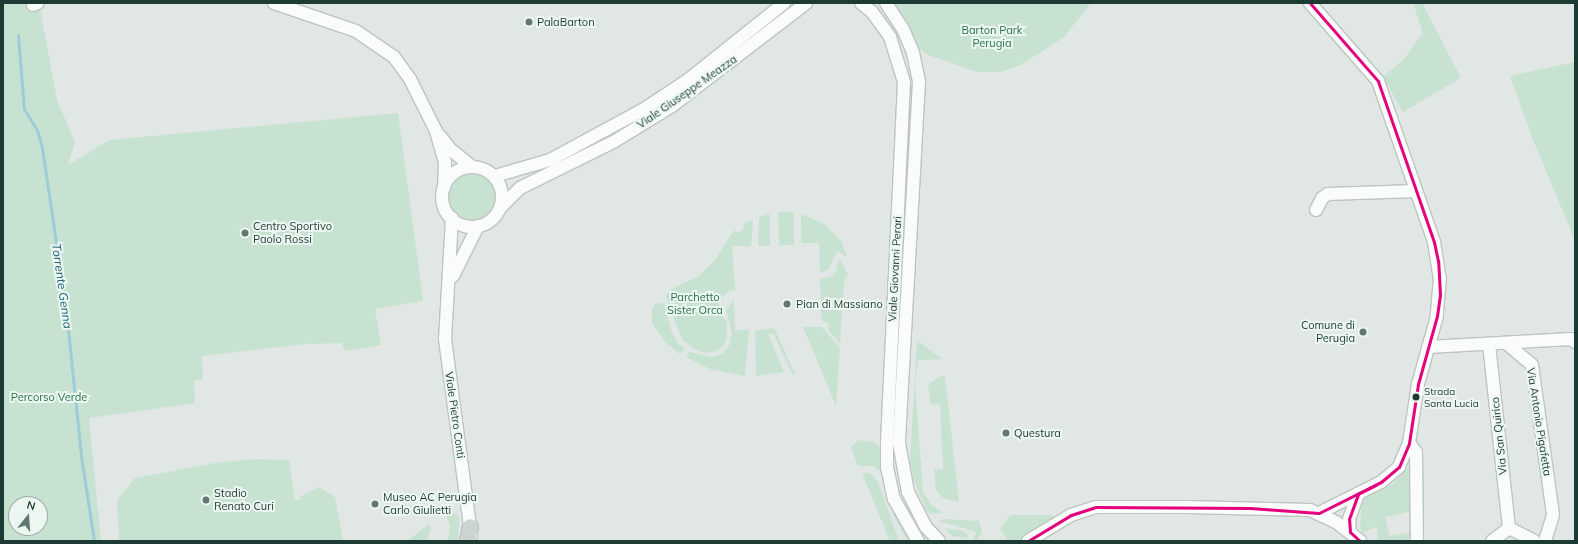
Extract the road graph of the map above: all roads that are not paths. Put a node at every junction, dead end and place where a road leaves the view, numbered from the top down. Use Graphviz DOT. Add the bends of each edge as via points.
graph roads {
  1 [pos="274,3"];
  2 [pos="784,3"];
  3 [pos="806,3"];
  4 [pos="861,3"];
  5 [pos="886,3"];
  6 [pos="1310,3"];
  7 [pos="436,131"];
  8 [pos="471,166"];
  9 [pos="495,176"];
  10 [pos="444,187"];
  11 [pos="1416,191"];
  12 [pos="501,207"];
  13 [pos="1316,210"];
  14 [pos="452,218"];
  15 [pos="478,226"];
  16 [pos="448,288"];
  17 [pos="1575,342"];
  18 [pos="1506,343"];
  19 [pos="1489,344"];
  20 [pos="1428,347"];
  21 [pos="1409,443"];
  22 [pos="1358,494"];
  23 [pos="1319,513"];
  24 [pos="470,526"];
  25 [pos="1509,528"];
  26 [pos="1350,532"];
  27 [pos="467,541"];
  28 [pos="472,541"];
  29 [pos="918,541"];
  30 [pos="939,541"];
  31 [pos="1028,541"];
  32 [pos="1360,541"];
  33 [pos="1417,541"];
  34 [pos="1492,541"];
  35 [pos="1534,541"];
  36 [pos="1545,541"];
  1 -- 7 [label="street" via="356,31 394,57 410,79"];
  2 -- 9 [label="street, Viale Giuseppe Meazza" via="688,80 644,110 550,160"];
  3 -- 12 [label="street, Viale Giuseppe Meazza" via="672,106 615,141 520,188"];
  4 -- 29 [label="street, Viale Giovanni Perari" via="872,12 890,37 904,82 886,446 887,467 894,499"];
  5 -- 30 [label="street, Viale Giovanni Perari" via="903,29 913,53 919,82 899,443 908,492 926,527"];
  6 -- 11 [label="street" via="1378,81"];
  7 -- 8 [label="street" via="450,149"];
  7 -- 10 [label="street" via="445,162"];
  8 -- 9 [label="street"];
  8 -- 10 [label="street" via="454,172"];
  9 -- 12 [label="street" via="502,191"];
  10 -- 14 [label="street" via="443,204"];
  11 -- 13 [label="street" via="1328,194 1322,198"];
  11 -- 20 [label="street" via="1434,242 1440,278 1437,316"];
  12 -- 15 [label="street, Viale Pietro Conti" via="492,219"];
  14 -- 15 [label="street" via="469,226"];
  14 -- 16 [label="street, Viale Pietro Conti"];
  15 -- 16 [label="street, Viale Pietro Conti"];
  16 -- 24 [label="street, Viale Pietro Conti" via="445,339"];
  17 -- 18 [label="street" via="1571,339"];
  18 -- 19 [label="street"];
  18 -- 36 [label="street, Via Antonio Pigafetta" via="1532,365 1553,514"];
  19 -- 20 [label="street"];
  19 -- 25 [label="street, Via San Quirico"];
  20 -- 21 [label="street" via="1418,384"];
  21 -- 22 [label="street" via="1400,467"];
  21 -- 33 [label="street" via="1416,452"];
  22 -- 23 [label="street"];
  22 -- 26 [label="street" via="1349,519"];
  23 -- 26 [label="street"];
  23 -- 31 [label="street" via="1250,508 1096,507 1071,515"];
  24 -- 27 [label="main road"];
  24 -- 28 [label="street, Viale Pietro Conti"];
  25 -- 34 [label="street"];
  25 -- 35 [label="street"];
  26 -- 32 [label="street"];
}
